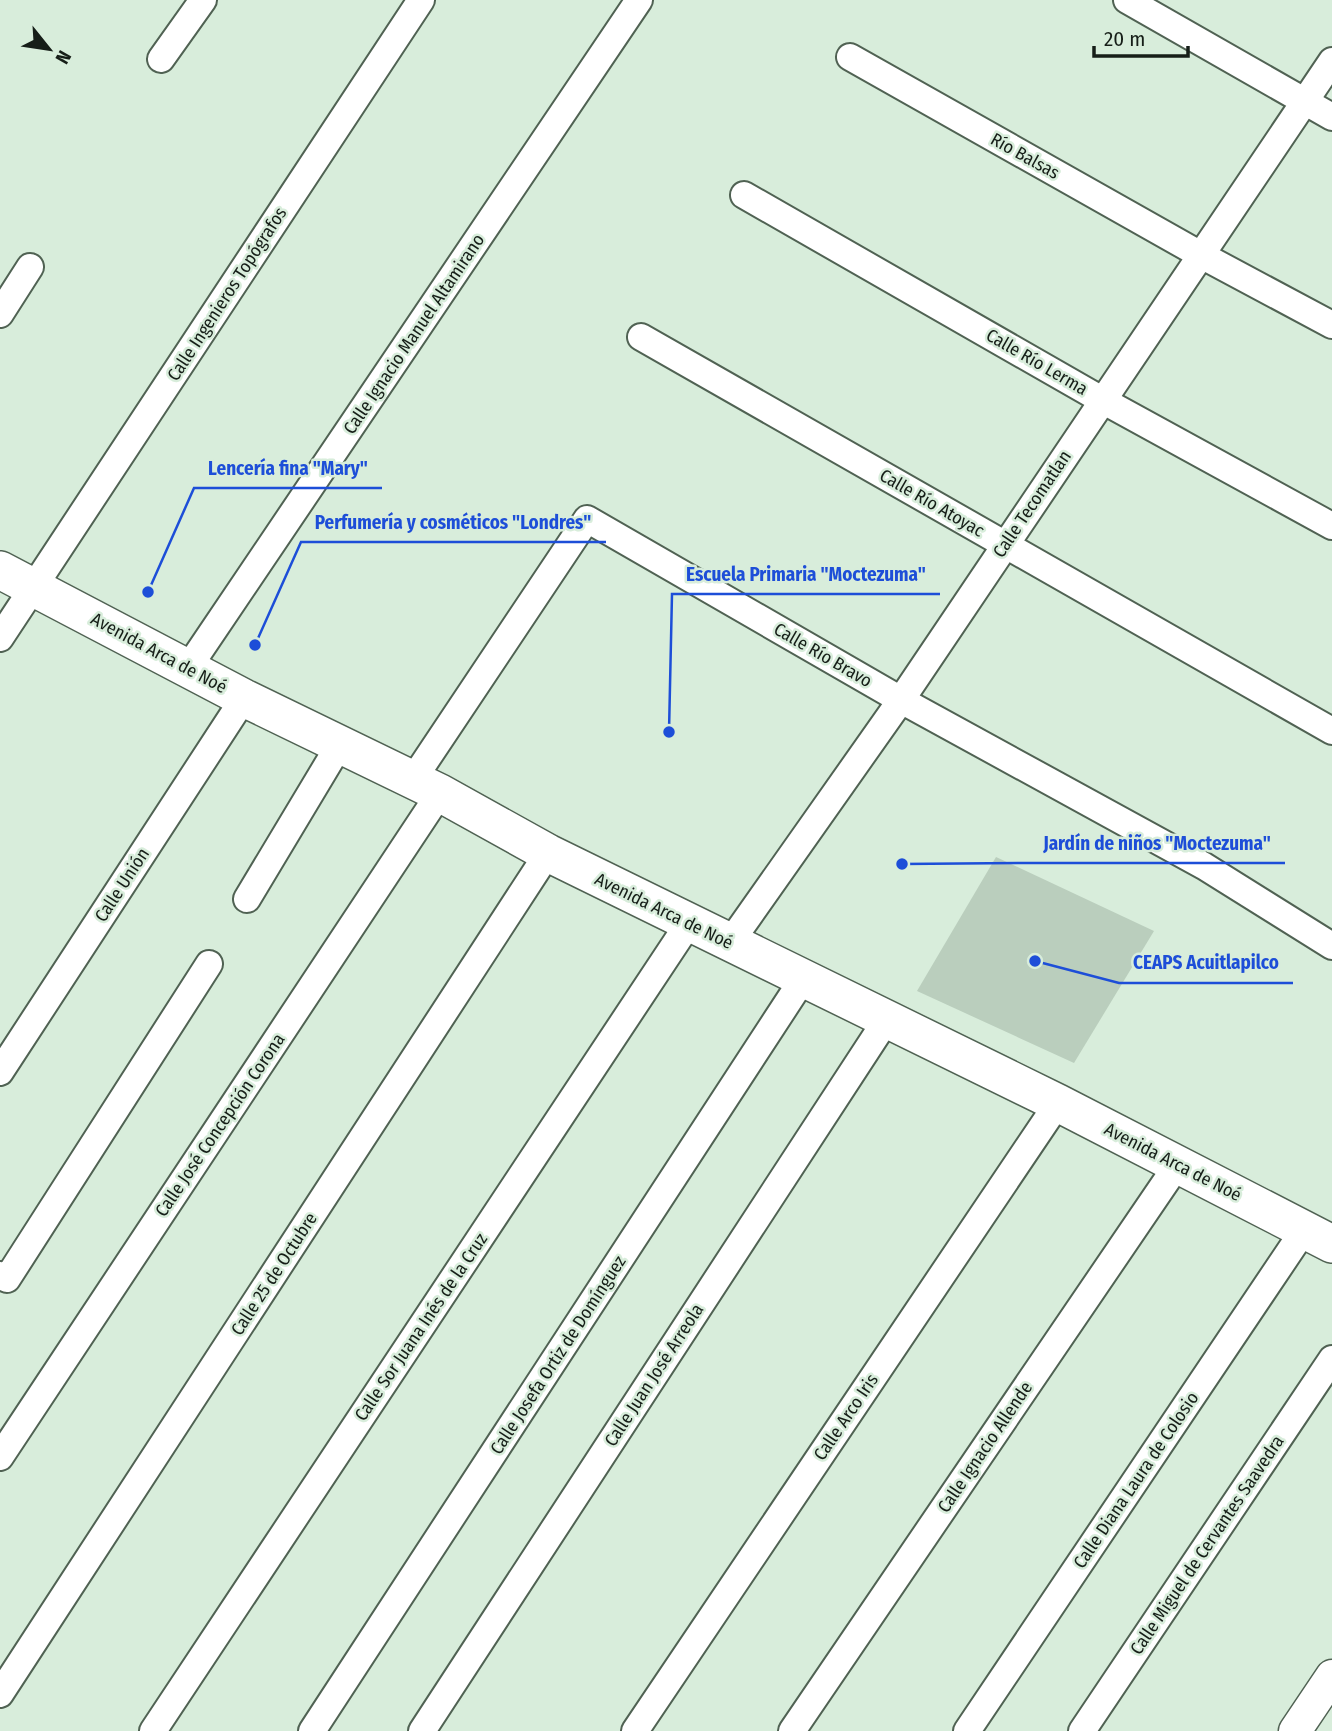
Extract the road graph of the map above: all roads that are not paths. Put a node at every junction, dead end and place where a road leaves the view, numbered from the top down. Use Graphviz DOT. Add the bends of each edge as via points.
graph roads {
  1 [pos="203,0"];
  2 [pos="421,0"];
  3 [pos="639,0"];
  4 [pos="1127,0"];
  5 [pos="850,57"];
  6 [pos="161,59"];
  7 [pos="1332,61"];
  8 [pos="1305,102"];
  9 [pos="1332,117"];
  10 [pos="744,195"];
  11 [pos="1201,254"];
  12 [pos="30,267"];
  13 [pos="0,314"];
  14 [pos="1332,325"];
  15 [pos="641,337"];
  16 [pos="1102,400"];
  17 [pos="1332,526"];
  18 [pos="1005,544"];
  19 [pos="0,570"];
  20 [pos="33,587"];
  21 [pos="0,638"];
  22 [pos="188,668"];
  23 [pos="244,698"];
  24 [pos="901,700"];
  25 [pos="1332,731"];
  26 [pos="340,744"];
  27 [pos="426,787"];
  28 [pos="548,853"];
  29 [pos="247,898"];
  30 [pos="689,923"];
  31 [pos="729,944"];
  32 [pos="1332,946"];
  33 [pos="209,964"];
  34 [pos="803,979"];
  35 [pos="887,1019"];
  36 [pos="0,1072"];
  37 [pos="1058,1102"];
  38 [pos="1178,1164"];
  39 [pos="1318,1237"];
  40 [pos="0,1275"];
  41 [pos="1332,1359"];
  42 [pos="0,1457"];
  43 [pos="1332,1676"];
  44 [pos="0,1694"];
  45 [pos="153,1731"];
  46 [pos="312,1731"];
  47 [pos="422,1731"];
  48 [pos="635,1731"];
  49 [pos="792,1731"];
  50 [pos="967,1731"];
  51 [pos="1082,1731"];
  52 [pos="1295,1731"];
  1 -- 6 [label="street"];
  2 -- 20 [label="street, Calle Ingenieros Topógrafos"];
  3 -- 22 [label="street, Calle Ignacio Manuel Altamirano"];
  4 -- 8 [label="street"];
  5 -- 11 [label="street, Río Balsas"];
  7 -- 8 [label="street, Calle Tecomatlan"];
  8 -- 9 [label="street"];
  8 -- 11 [label="street, Calle Tecomatlan"];
  10 -- 16 [label="street, Calle Río Lerma"];
  11 -- 14 [label="street, Río Balsas"];
  11 -- 16 [label="street, Calle Tecomatlan"];
  12 -- 13 [label="street"];
  15 -- 18 [label="street, Calle Río Atoyac"];
  16 -- 17 [label="street, Calle Río Lerma"];
  16 -- 18 [label="street, Calle Tecomatlan"];
  18 -- 24 [label="street, Calle Tecomatlan"];
  18 -- 25 [label="street, Calle Río Atoyac"];
  19 -- 20 [label="main road, Avenida Arca de Noé"];
  20 -- 21 [label="street, Calle Ingenieros Topógrafos"];
  20 -- 22 [label="main road, Avenida Arca de Noé"];
  22 -- 23 [label="main road, Avenida Arca de Noé"];
  23 -- 26 [label="main road, Avenida Arca de Noé"];
  23 -- 36 [label="street, Calle Unión"];
  24 -- 27 [label="street, Calle Río Bravo" via="587,519"];
  24 -- 31 [label="street, Calle Tecomatlan"];
  24 -- 32 [label="street, Calle Río Bravo" via="1204,866"];
  26 -- 27 [label="main road, Avenida Arca de Noé"];
  26 -- 29 [label="street"];
  27 -- 28 [label="main road, Avenida Arca de Noé"];
  27 -- 42 [label="street, Calle José Concepción Corona"];
  28 -- 30 [label="main road, Avenida Arca de Noé"];
  28 -- 44 [label="street, Calle 25 de Octubre"];
  30 -- 31 [label="main road, Avenida Arca de Noé"];
  30 -- 45 [label="street, Calle Sor Juana Inés de la Cruz"];
  31 -- 34 [label="main road, Avenida Arca de Noé"];
  33 -- 40 [label="street" via="7,1279"];
  34 -- 35 [label="main road, Avenida Arca de Noé"];
  34 -- 46 [label="street, Calle Josefa Ortiz de Domínguez"];
  35 -- 37 [label="main road, Avenida Arca de Noé"];
  35 -- 47 [label="street, Calle Juan José Arreola"];
  37 -- 38 [label="main road, Avenida Arca de Noé"];
  37 -- 48 [label="street, Calle Arco Iris"];
  38 -- 39 [label="main road, Avenida Arca de Noé"];
  38 -- 49 [label="street, Calle Ignacio Allende"];
  39 -- 50 [label="street, Calle Diana Laura de Colosio"];
  41 -- 51 [label="street, Calle Miguel de Cervantes Saavedra"];
  43 -- 52 [label="street"];
}
